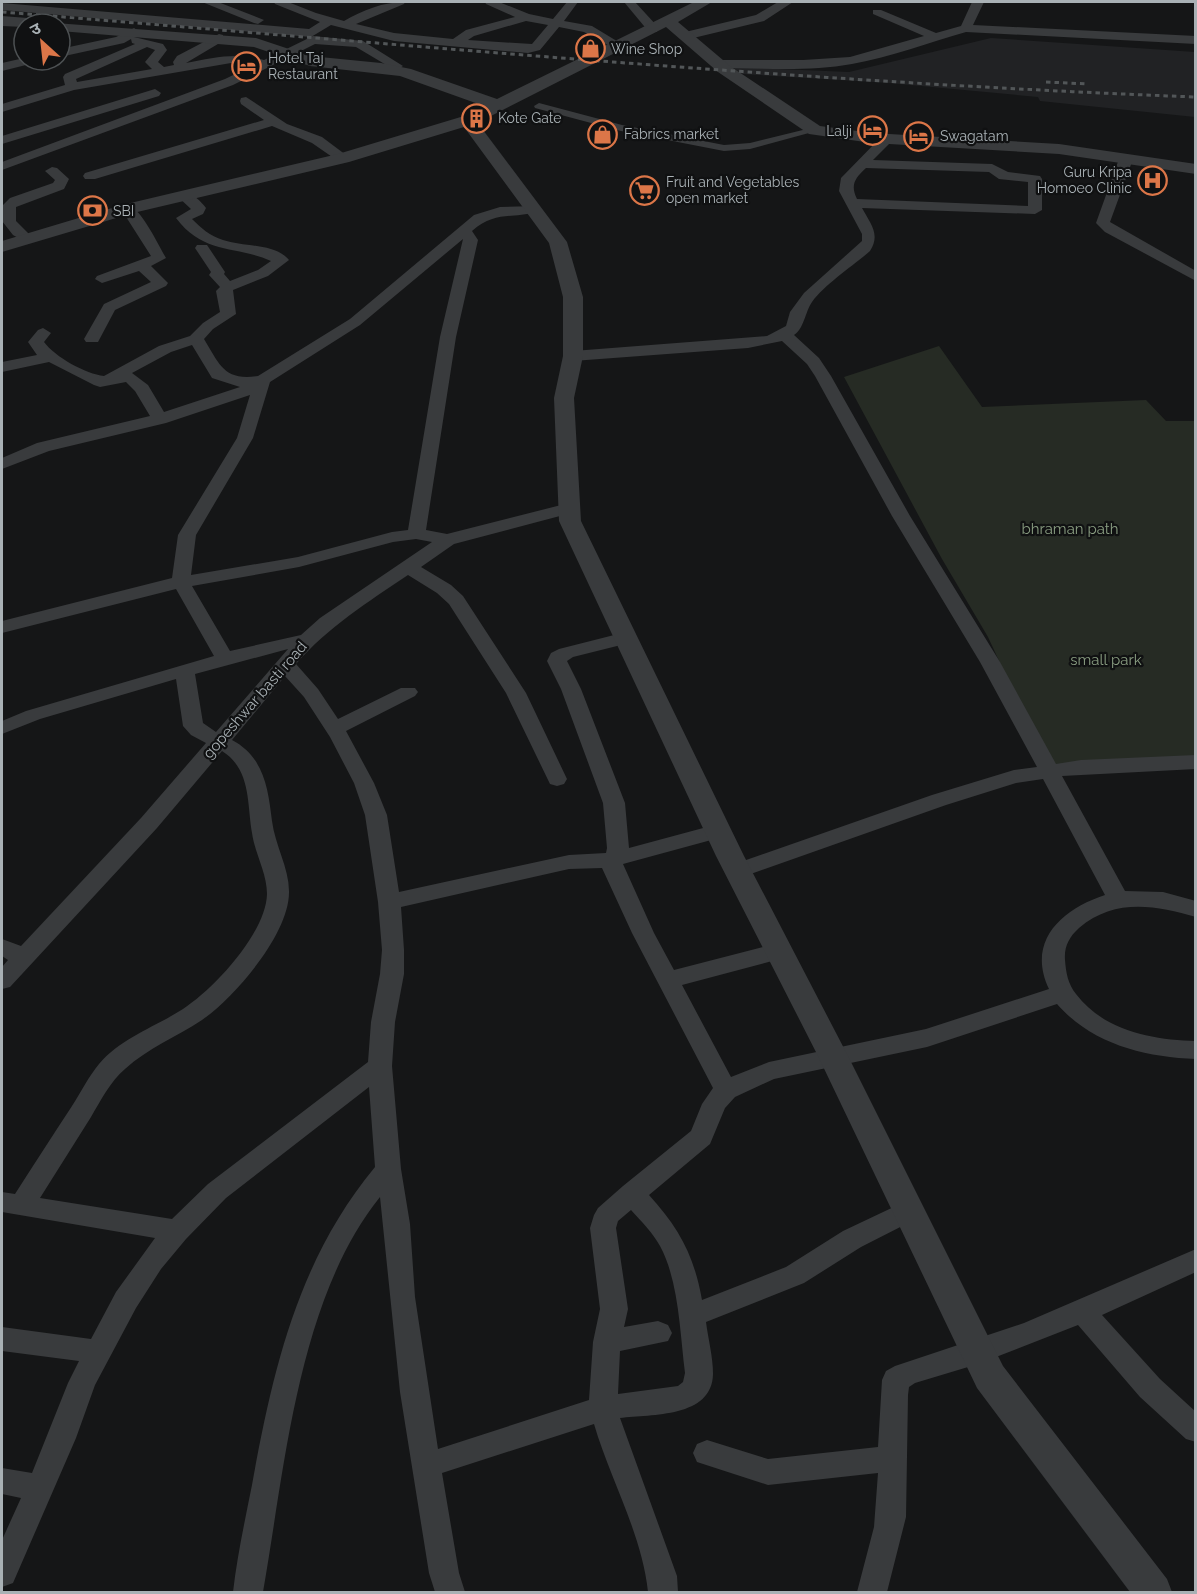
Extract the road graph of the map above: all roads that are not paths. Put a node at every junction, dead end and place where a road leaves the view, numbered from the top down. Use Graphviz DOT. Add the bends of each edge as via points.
graph roads {
  1 [pos="365,2"];
  2 [pos="400,2"];
  3 [pos="490,2"];
  4 [pos="573,2"];
  5 [pos="629,2"];
  6 [pos="705,2"];
  7 [pos="787,2"];
  8 [pos="978,2"];
  9 [pos="281,3"];
  10 [pos="212,4"];
  11 [pos="2,7"];
  12 [pos="375,10"];
  13 [pos="52,12"];
  14 [pos="877,12"];
  15 [pos="72,14"];
  16 [pos="72,16"];
  17 [pos="526,17"];
  18 [pos="251,18"];
  19 [pos="330,20"];
  20 [pos="557,22"];
  21 [pos="197,24"];
  22 [pos="345,25"];
  23 [pos="660,25"];
  24 [pos="235,26"];
  25 [pos="966,28"];
  26 [pos="276,29"];
  27 [pos="130,34"];
  28 [pos="685,36"];
  29 [pos="219,38"];
  30 [pos="938,38"];
  31 [pos="1196,40"];
  32 [pos="147,43"];
  33 [pos="455,44"];
  34 [pos="620,46"];
  35 [pos="74,50"];
  36 [pos="286,55"];
  37 [pos="265,64"];
  38 [pos="718,64"];
  39 [pos="199,65"];
  40 [pos="397,66"];
  41 [pos="182,68"];
  42 [pos="162,72"];
  43 [pos="142,76"];
  44 [pos="229,82"];
  45 [pos="72,87"];
  46 [pos="155,93"];
  47 [pos="46,94"];
  48 [pos="246,101"];
  49 [pos="171,103"];
  50 [pos="496,105"];
  51 [pos="539,106"];
  52 [pos="2,108"];
  53 [pos="80,116"];
  54 [pos="473,119"];
  55 [pos="274,121"];
  56 [pos="816,130"];
  57 [pos="888,138"];
  58 [pos="2,140"];
  59 [pos="343,158"];
  60 [pos="1126,159"];
  61 [pos="4,163"];
  62 [pos="862,164"];
  63 [pos="1196,169"];
  64 [pos="52,171"];
  65 [pos="90,176"];
  66 [pos="184,196"];
  67 [pos="852,202"];
  68 [pos="128,209"];
  69 [pos="532,209"];
  70 [pos="464,231"];
  71 [pos="27,239"];
  72 [pos="2,247"];
  73 [pos="202,248"];
  74 [pos="141,266"];
  75 [pos="1196,277"];
  76 [pos="102,279"];
  77 [pos="228,287"];
  78 [pos="44,333"];
  79 [pos="785,335"];
  80 [pos="93,339"];
  81 [pos="196,339"];
  82 [pos="573,356"];
  83 [pos="51,357"];
  84 [pos="2,367"];
  85 [pos="100,382"];
  86 [pos="263,383"];
  87 [pos="160,418"];
  88 [pos="2,464"];
  89 [pos="570,508"];
  90 [pos="416,534"];
  91 [pos="448,540"];
  92 [pos="408,567"];
  93 [pos="182,582"];
  94 [pos="2,627"];
  95 [pos="626,638"];
  96 [pos="307,639"];
  97 [pos="225,659"];
  98 [pos="285,664"];
  99 [pos="185,671"];
  100 [pos="408,692"];
  101 [pos="2,728"];
  102 [pos="335,729"];
  103 [pos="220,740"];
  104 [pos="1196,762"];
  105 [pos="1049,771"];
  106 [pos="557,779"];
  107 [pos="718,831"];
  108 [pos="612,860"];
  109 [pos="737,871"];
  110 [pos="1119,900"];
  111 [pos="389,902"];
  112 [pos="1196,909"];
  113 [pos="2,946"];
  114 [pos="779,951"];
  115 [pos="23,957"];
  116 [pos="669,980"];
  117 [pos="2,981"];
  118 [pos="1063,993"];
  119 [pos="1196,1050"];
  120 [pos="832,1056"];
  121 [pos="380,1066"];
  122 [pos="726,1090"];
  123 [pos="388,1169"];
  124 [pos="632,1193"];
  125 [pos="11,1204"];
  126 [pos="909,1211"];
  127 [pos="177,1231"];
  128 [pos="1196,1260"];
  129 [pos="1082,1311"];
  130 [pos="690,1316"];
  131 [pos="658,1333"];
  132 [pos="2,1339"];
  133 [pos="607,1342"];
  134 [pos="100,1352"];
  135 [pos="978,1352"];
  136 [pos="603,1408"];
  137 [pos="1196,1430"];
  138 [pos="707,1453"];
  139 [pos="894,1458"];
  140 [pos="427,1465"];
  141 [pos="2,1481"];
  142 [pos="40,1488"];
  143 [pos="2,1573"];
  144 [pos="248,1593"];
  145 [pos="450,1593"];
  146 [pos="663,1593"];
  147 [pos="872,1593"];
  148 [pos="1153,1593"];
  1 -- 12 [label="street"];
  2 -- 12 [label="street"];
  3 -- 17 [label="street"];
  4 -- 20 [label="street"];
  5 -- 23 [label="street"];
  6 -- 23 [label="street"];
  7 -- 28 [label="street" via="760,18"];
  8 -- 25 [label="street"];
  9 -- 18 [label="street"];
  9 -- 19 [label="street"];
  10 -- 18 [label="street"];
  10 -- 21 [label="street" via="199,16"];
  11 -- 13 [label="street"];
  12 -- 22 [label="street"];
  14 -- 30 [label="street"];
  15 -- 21 [label="street"];
  16 -- 27 [label="street"];
  17 -- 20 [label="street"];
  17 -- 33 [label="street" via="470,33"];
  18 -- 24 [label="street"];
  18 -- 26 [label="street"];
  19 -- 22 [label="street"];
  19 -- 26 [label="street" via="311,33"];
  20 -- 33 [label="street" via="533,48"];
  20 -- 34 [label="street" via="588,29"];
  21 -- 24 [label="street"];
  22 -- 33 [label="street" via="394,37"];
  23 -- 28 [label="street"];
  23 -- 34 [label="street"];
  24 -- 26 [label="street"];
  25 -- 30 [label="street"];
  25 -- 31 [label="street"];
  27 -- 29 [label="street"];
  27 -- 32 [label="street"];
  27 -- 35 [label="street"];
  28 -- 38 [label="street"];
  29 -- 36 [label="street" via="256,43"];
  29 -- 41 [label="street" via="181,58"];
  30 -- 38 [label="street" via="832,63"];
  32 -- 42 [label="street" via="161,50 152,62"];
  32 -- 45 [label="street" via="69,77"];
  34 -- 50 [label="street"];
  36 -- 37 [label="street"];
  36 -- 40 [label="street" via="313,40 341,42 367,47"];
  36 -- 50 [label="street" via="390,68"];
  37 -- 39 [label="street" via="239,58"];
  37 -- 44 [label="street"];
  38 -- 56 [label="street"];
  39 -- 41 [label="street"];
  39 -- 44 [label="street"];
  41 -- 42 [label="street"];
  42 -- 43 [label="street"];
  43 -- 45 [label="street"];
  43 -- 46 [label="street"];
  44 -- 49 [label="street"];
  45 -- 47 [label="street"];
  46 -- 49 [label="street"];
  46 -- 53 [label="street"];
  47 -- 52 [label="street"];
  47 -- 53 [label="street"];
  48 -- 55 [label="street"];
  49 -- 61 [label="street"];
  50 -- 54 [label="street"];
  51 -- 56 [label="street" via="621,128 724,148 750,146"];
  53 -- 58 [label="street"];
  54 -- 59 [label="street"];
  54 -- 69 [label="street"];
  55 -- 59 [label="street" via="317,140"];
  55 -- 65 [label="street"];
  56 -- 57 [label="street"];
  57 -- 60 [label="street" via="1059,149"];
  57 -- 62 [label="street"];
  59 -- 66 [label="street"];
  60 -- 63 [label="street"];
  60 -- 75 [label="street" via="1102,223"];
  62 -- 67 [label="street" via="846,184"];
  62 -- 67 [label="street" via="992,168 1004,176 1035,179 1035,210"];
  64 -- 71 [label="street" via="62,179 59,186 9,206 9,223"];
  66 -- 68 [label="street"];
  66 -- 77 [label="street" via="199,208 183,218 206,240 282,260 263,273"];
  67 -- 79 [label="street" via="869,241 809,296 793,329"];
  68 -- 71 [label="street"];
  68 -- 74 [label="street" via="159,256"];
  69 -- 70 [label="street" via="487,213"];
  69 -- 82 [label="street" via="558,242 573,297"];
  70 -- 86 [label="street" via="355,322 274,370"];
  70 -- 90 [label="street" via="471,240 448,337"];
  71 -- 72 [label="street"];
  73 -- 77 [label="street" via="219,280"];
  74 -- 76 [label="street"];
  74 -- 80 [label="street" via="161,283 109,306"];
  77 -- 81 [label="street" via="224,291 228,314"];
  78 -- 83 [label="street" via="36,342"];
  79 -- 82 [label="street" via="748,343"];
  79 -- 105 [label="street" via="823,376"];
  81 -- 85 [label="street" via="165,349"];
  81 -- 86 [label="street" via="218,375 242,383"];
  82 -- 89 [label="street" via="564,398"];
  83 -- 84 [label="street"];
  83 -- 85 [label="street"];
  85 -- 87 [label="street" via="130,377 142,388"];
  86 -- 87 [label="street"];
  86 -- 93 [label="street" via="245,438 187,535"];
  87 -- 88 [label="street" via="43,447"];
  89 -- 91 [label="street, gopeshwar basti road"];
  89 -- 95 [label="street" via="570,521"];
  90 -- 91 [label="street"];
  90 -- 93 [label="street" via="300,562"];
  91 -- 92 [label="street, gopeshwar basti road"];
  92 -- 96 [label="street, gopeshwar basti road"];
  92 -- 106 [label="street" via="456,600 516,693"];
  93 -- 94 [label="street"];
  93 -- 97 [label="street"];
  95 -- 107 [label="street"];
  95 -- 108 [label="street" via="566,653 557,661 614,803 618,848"];
  96 -- 97 [label="street"];
  96 -- 98 [label="street, gopeshwar basti road"];
  97 -- 99 [label="street"];
  98 -- 102 [label="street"];
  98 -- 103 [label="street, gopeshwar basti road"];
  99 -- 101 [label="street" via="33,715"];
  99 -- 103 [label="street" via="193,726"];
  100 -- 102 [label="street"];
  102 -- 111 [label="street" via="376,815"];
  103 -- 115 [label="street, gopeshwar basti road" via="149,823"];
  103 -- 125 [label="street" via="242,755 254,772 261,829 276,877 276,916 214,998 122,1056 107,1071"];
  104 -- 105 [label="street"];
  105 -- 109 [label="street" via="992,783"];
  105 -- 110 [label="street"];
  107 -- 108 [label="street"];
  107 -- 109 [label="street"];
  108 -- 111 [label="street" via="569,862"];
  108 -- 116 [label="street" via="633,914"];
  109 -- 114 [label="street"];
  110 -- 112 [label="street" via="1164,900"];
  110 -- 118 [label="street" via="1074,917 1060,933 1053,952 1054,972"];
  111 -- 121 [label="street" via="392,974"];
  113 -- 115 [label="street"];
  114 -- 116 [label="street"];
  114 -- 120 [label="street"];
  115 -- 117 [label="street, gopeshwar basti road"];
  116 -- 122 [label="street"];
  118 -- 119 [label="street" via="1098,1027 1122,1039 1149,1047"];
  118 -- 120 [label="street" via="927,1038"];
  120 -- 122 [label="street" via="769,1071"];
  120 -- 126 [label="street"];
  121 -- 123 [label="street"];
  121 -- 127 [label="street" via="217,1191"];
  122 -- 124 [label="street" via="714,1104 701,1137"];
  123 -- 140 [label="street" via="414,1392"];
  123 -- 144 [label="street" via="357,1208 339,1241 316,1289 292,1357"];
  124 -- 130 [label="street" via="674,1246"];
  124 -- 133 [label="street" via="608,1215 603,1228 614,1309"];
  125 -- 127 [label="street"];
  126 -- 130 [label="street" via="852,1239 795,1275"];
  126 -- 135 [label="street"];
  127 -- 134 [label="street" via="126,1300"];
  128 -- 129 [label="street"];
  129 -- 135 [label="street"];
  129 -- 137 [label="street" via="1150,1388"];
  130 -- 136 [label="street" via="699,1373 697,1387 690,1395"];
  131 -- 133 [label="street"];
  132 -- 134 [label="street"];
  133 -- 136 [label="street"];
  134 -- 142 [label="street" via="82,1383"];
  135 -- 139 [label="street" via="906,1372 896,1380"];
  135 -- 148 [label="street" via="990,1377"];
  136 -- 140 [label="street"];
  136 -- 146 [label="street" via="662,1576"];
  138 -- 139 [label="street" via="768,1472"];
  139 -- 147 [label="street" via="892,1510"];
  140 -- 145 [label="street"];
  141 -- 142 [label="street"];
  142 -- 143 [label="street"];
}
